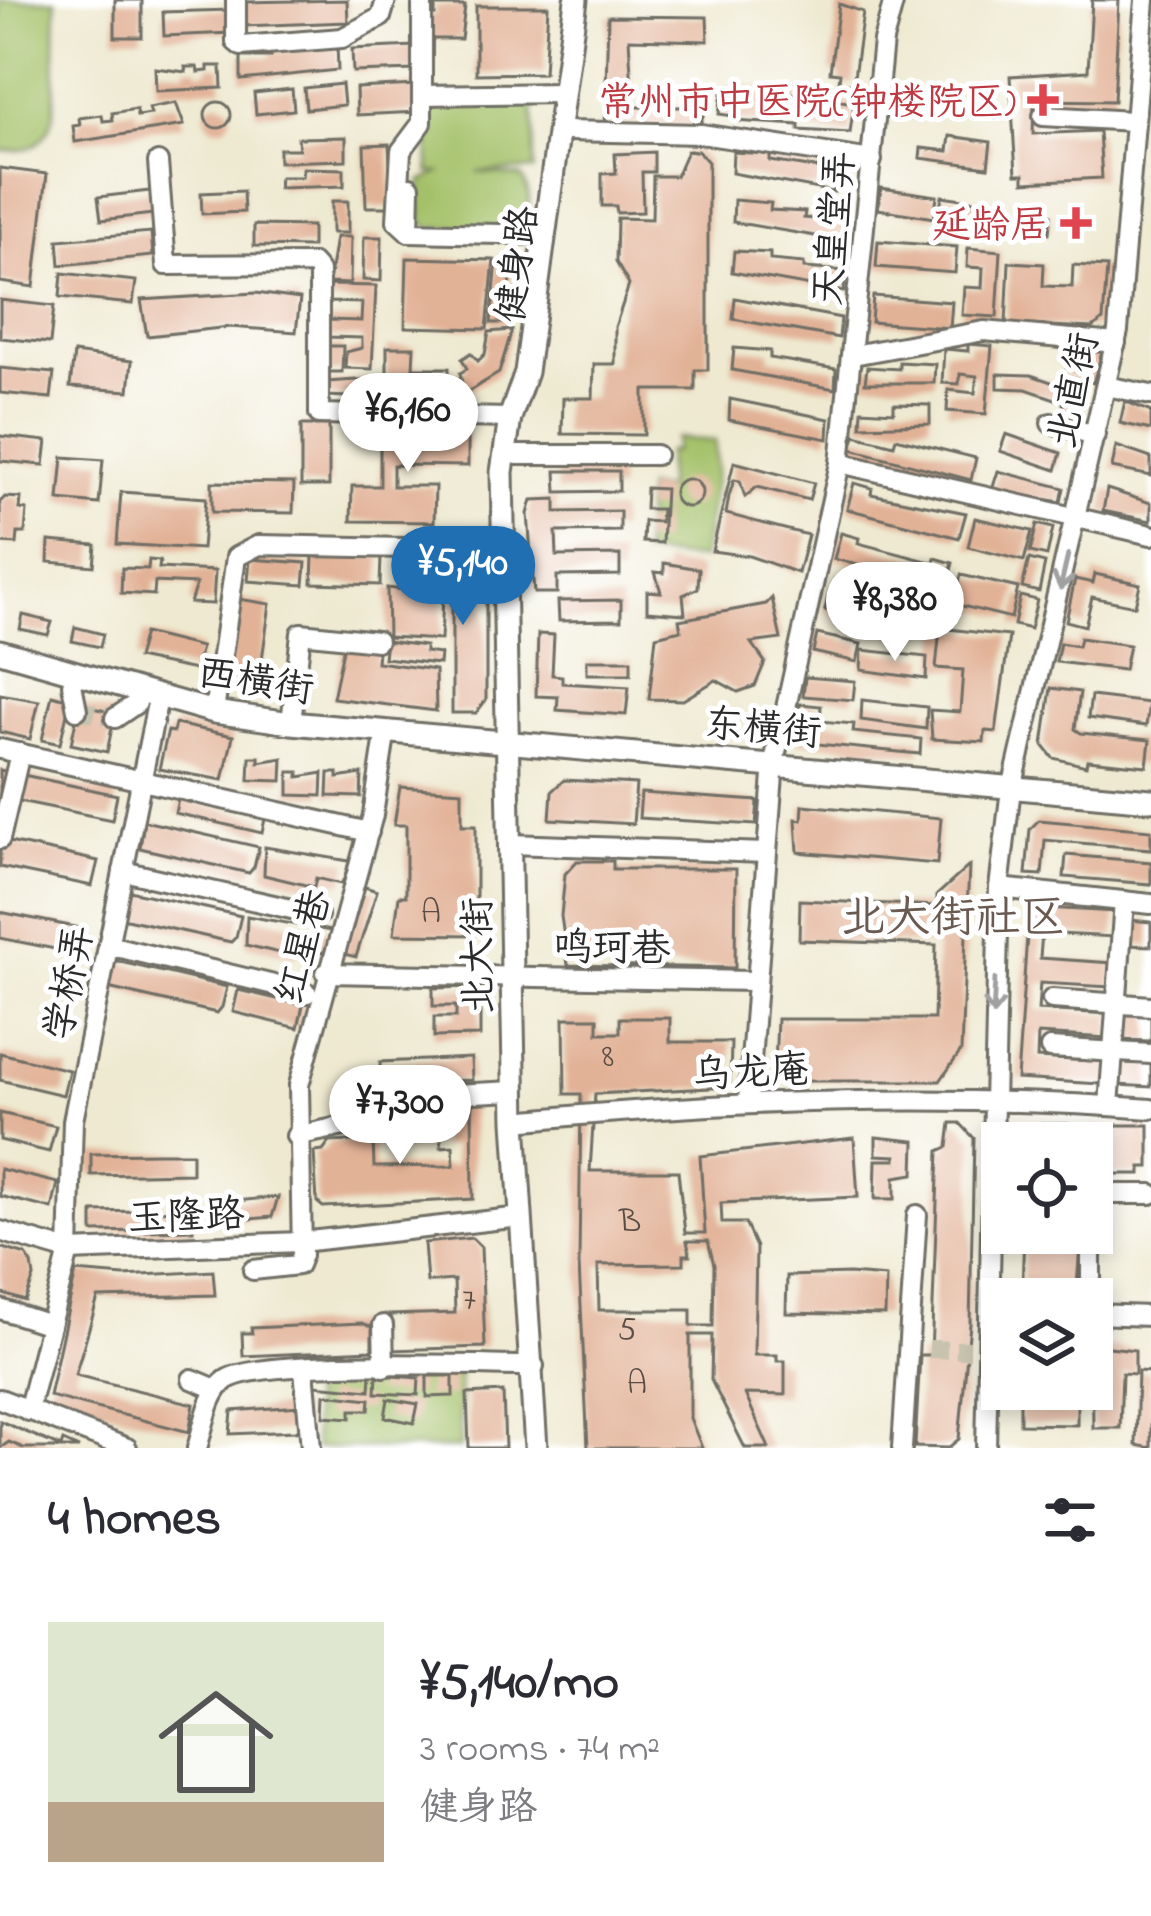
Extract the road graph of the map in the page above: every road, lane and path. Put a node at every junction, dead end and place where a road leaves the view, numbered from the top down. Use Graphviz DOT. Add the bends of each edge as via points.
graph roads {
  1 [pos="236,0"];
  2 [pos="386,0"];
  3 [pos="422,0"];
  4 [pos="576,0"];
  5 [pos="589,0"];
  6 [pos="894,0"];
  7 [pos="1145,0"];
  8 [pos="560,93"];
  9 [pos="422,95"];
  10 [pos="1042,116"];
  11 [pos="1133,121"];
  12 [pos="566,131"];
  13 [pos="872,160"];
  14 [pos="158,162"];
  15 [pos="410,187"];
  16 [pos="1128,194"];
  17 [pos="1151,194"];
  18 [pos="409,232"];
  19 [pos="542,235"];
  20 [pos="1116,343"];
  21 [pos="853,355"];
  22 [pos="1106,386"];
  23 [pos="1151,395"];
  24 [pos="510,418"];
  25 [pos="1051,423"];
  26 [pos="1095,435"];
  27 [pos="517,455"];
  28 [pos="656,455"];
  29 [pos="840,463"];
  30 [pos="1076,519"];
  31 [pos="1151,535"];
  32 [pos="504,550"];
  33 [pos="377,641"];
  34 [pos="0,651"];
  35 [pos="0,663"];
  36 [pos="72,684"];
  37 [pos="146,705"];
  38 [pos="77,710"];
  39 [pos="214,712"];
  40 [pos="115,718"];
  41 [pos="291,723"];
  42 [pos="384,742"];
  43 [pos="514,746"];
  44 [pos="10,751"];
  45 [pos="773,767"];
  46 [pos="140,780"];
  47 [pos="1011,791"];
  48 [pos="1151,804"];
  49 [pos="369,832"];
  50 [pos="0,839"];
  51 [pos="516,844"];
  52 [pos="766,853"];
  53 [pos="122,871"];
  54 [pos="999,888"];
  55 [pos="1124,901"];
  56 [pos="1151,904"];
  57 [pos="318,915"];
  58 [pos="108,945"];
  59 [pos="326,973"];
  60 [pos="517,977"];
  61 [pos="754,980"];
  62 [pos="307,993"];
  63 [pos="1052,999"];
  64 [pos="1117,1004"];
  65 [pos="1151,1006"];
  66 [pos="1050,1048"];
  67 [pos="1113,1052"];
  68 [pos="1151,1054"];
  69 [pos="514,1091"];
  70 [pos="990,1099"];
  71 [pos="748,1100"];
  72 [pos="1109,1106"];
  73 [pos="1151,1108"];
  74 [pos="520,1120"];
  75 [pos="296,1136"];
  76 [pos="1113,1194"];
  77 [pos="1151,1194"];
  78 [pos="916,1215"];
  79 [pos="521,1217"];
  80 [pos="0,1231"];
  81 [pos="301,1242"];
  82 [pos="69,1251"];
  83 [pos="254,1270"];
  84 [pos="994,1278"];
  85 [pos="0,1309"];
  86 [pos="1113,1314"];
  87 [pos="1151,1314"];
  88 [pos="50,1325"];
  89 [pos="382,1325"];
  90 [pos="981,1345"];
  91 [pos="908,1348"];
  92 [pos="929,1349"];
  93 [pos="534,1366"];
  94 [pos="384,1367"];
  95 [pos="304,1369"];
  96 [pos="192,1378"];
  97 [pos="981,1378"];
  98 [pos="216,1389"];
  99 [pos="0,1399"];
  100 [pos="983,1410"];
  101 [pos="28,1411"];
  102 [pos="127,1448"];
  103 [pos="197,1448"];
  104 [pos="310,1448"];
  105 [pos="536,1448"];
  106 [pos="547,1448"];
  107 [pos="902,1448"];
  108 [pos="986,1448"];
  1 -- 2 [label="street" via="241,46 342,38 381,17"];
  3 -- 9 [label="street"];
  4 -- 8 [label="main road, 健身路"];
  5 -- 12 [label="main road, 健身路"];
  6 -- 13 [label="street, 天皇堂弄"];
  7 -- 11 [label="street, 北直街"];
  8 -- 9 [label="street"];
  8 -- 19 [label="main road, 健身路"];
  9 -- 18 [label="street" via="422,123 396,173 397,221"];
  10 -- 11 [label="street"];
  11 -- 16 [label="street, 北直街"];
  12 -- 13 [label="street" via="700,134"];
  12 -- 27 [label="main road, 健身路" via="540,363"];
  13 -- 21 [label="street, 天皇堂弄"];
  14 -- 24 [label="street" via="166,265 313,264 320,271 319,414"];
  15 -- 18 [label="street"];
  16 -- 17 [label="street"];
  16 -- 20 [label="street, 北直街"];
  18 -- 19 [label="street"];
  19 -- 24 [label="main road, 健身路" via="526,372"];
  20 -- 21 [label="street" via="984,331"];
  20 -- 22 [label="street, 北直街"];
  21 -- 29 [label="street, 天皇堂弄"];
  22 -- 23 [label="street"];
  22 -- 26 [label="street, 北直街"];
  24 -- 32 [label="main road, 健身路"];
  25 -- 26 [label="street"];
  26 -- 30 [label="street, 北直街"];
  27 -- 28 [label="street"];
  27 -- 43 [label="main road, 健身路"];
  29 -- 30 [label="street"];
  29 -- 45 [label="street, 天皇堂弄"];
  30 -- 31 [label="street"];
  30 -- 47 [label="street, 北直街, one-way"];
  32 -- 39 [label="street" via="244,549 236,557"];
  32 -- 43 [label="main road, 健身路"];
  33 -- 41 [label="street" via="301,633"];
  34 -- 39 [label="main road, 西横街"];
  35 -- 36 [label="main road, 西横街"];
  36 -- 37 [label="main road, 西横街"];
  36 -- 38 [label="street"];
  37 -- 40 [label="street"];
  37 -- 42 [label="main road, 西横街"];
  37 -- 46 [label="street, 学桥弄"];
  39 -- 41 [label="main road, 西横街"];
  41 -- 43 [label="main road, 西横街"];
  42 -- 43 [label="main road, 西横街"];
  42 -- 49 [label="street, 红星巷"];
  43 -- 45 [label="main road, 东横街"];
  43 -- 51 [label="main road, 北大街"];
  44 -- 46 [label="street"];
  44 -- 50 [label="street"];
  45 -- 47 [label="main road, 东横街"];
  45 -- 52 [label="street, 天皇堂弄"];
  46 -- 49 [label="street"];
  46 -- 53 [label="street, 学桥弄"];
  47 -- 48 [label="main road, 东横街"];
  47 -- 54 [label="street, 北直街"];
  49 -- 59 [label="street, 红星巷"];
  51 -- 52 [label="street"];
  51 -- 60 [label="main road, 北大街"];
  52 -- 61 [label="street, 天皇堂弄"];
  53 -- 57 [label="street"];
  53 -- 58 [label="street, 学桥弄"];
  54 -- 55 [label="street"];
  54 -- 70 [label="street, 北直街, one-way"];
  55 -- 56 [label="street"];
  55 -- 64 [label="street"];
  58 -- 62 [label="street"];
  58 -- 82 [label="street, 学桥弄" via="73,1121"];
  59 -- 60 [label="street, 鸣珂巷"];
  59 -- 75 [label="street, 红星巷" via="299,1085"];
  60 -- 61 [label="street, 鸣珂巷"];
  60 -- 69 [label="main road, 北大街"];
  60 -- 74 [label="main road, 北大街"];
  61 -- 71 [label="street, 天皇堂弄"];
  63 -- 64 [label="street"];
  64 -- 65 [label="street"];
  64 -- 67 [label="street"];
  66 -- 67 [label="street"];
  67 -- 68 [label="street"];
  67 -- 72 [label="street"];
  69 -- 74 [label="main road, 北大街"];
  69 -- 75 [label="street" via="434,1095 397,1115"];
  70 -- 71 [label="street, 乌龙庵"];
  70 -- 72 [label="street, 乌龙庵"];
  70 -- 84 [label="street, 北直街"];
  71 -- 74 [label="street, 乌龙庵"];
  72 -- 73 [label="street, 乌龙庵"];
  74 -- 79 [label="main road, 北大街"];
  74 -- 106 [label="main road, 北大街"];
  75 -- 81 [label="street, 红星巷"];
  76 -- 77 [label="street"];
  78 -- 91 [label="street"];
  79 -- 81 [label="street, 玉隆路"];
  79 -- 93 [label="main road, 北大街"];
  80 -- 82 [label="street, 玉隆路"];
  81 -- 82 [label="street, 玉隆路"];
  81 -- 83 [label="street" via="298,1265"];
  82 -- 88 [label="street, 学桥弄"];
  85 -- 88 [label="street"];
  86 -- 87 [label="street"];
  88 -- 101 [label="street, 学桥弄"];
  89 -- 94 [label="street"];
  90 -- 97 [label="street, 北直街"];
  91 -- 92 [label="street"];
  91 -- 107 [label="street"];
  93 -- 94 [label="street"];
  93 -- 105 [label="main road, 北大街"];
  94 -- 95 [label="street"];
  95 -- 98 [label="street" via="231,1376"];
  95 -- 104 [label="street"];
  96 -- 98 [label="street"];
  98 -- 103 [label="street"];
  99 -- 101 [label="street"];
  100 -- 108 [label="street, 北直街"];
  101 -- 102 [label="street"];
}
